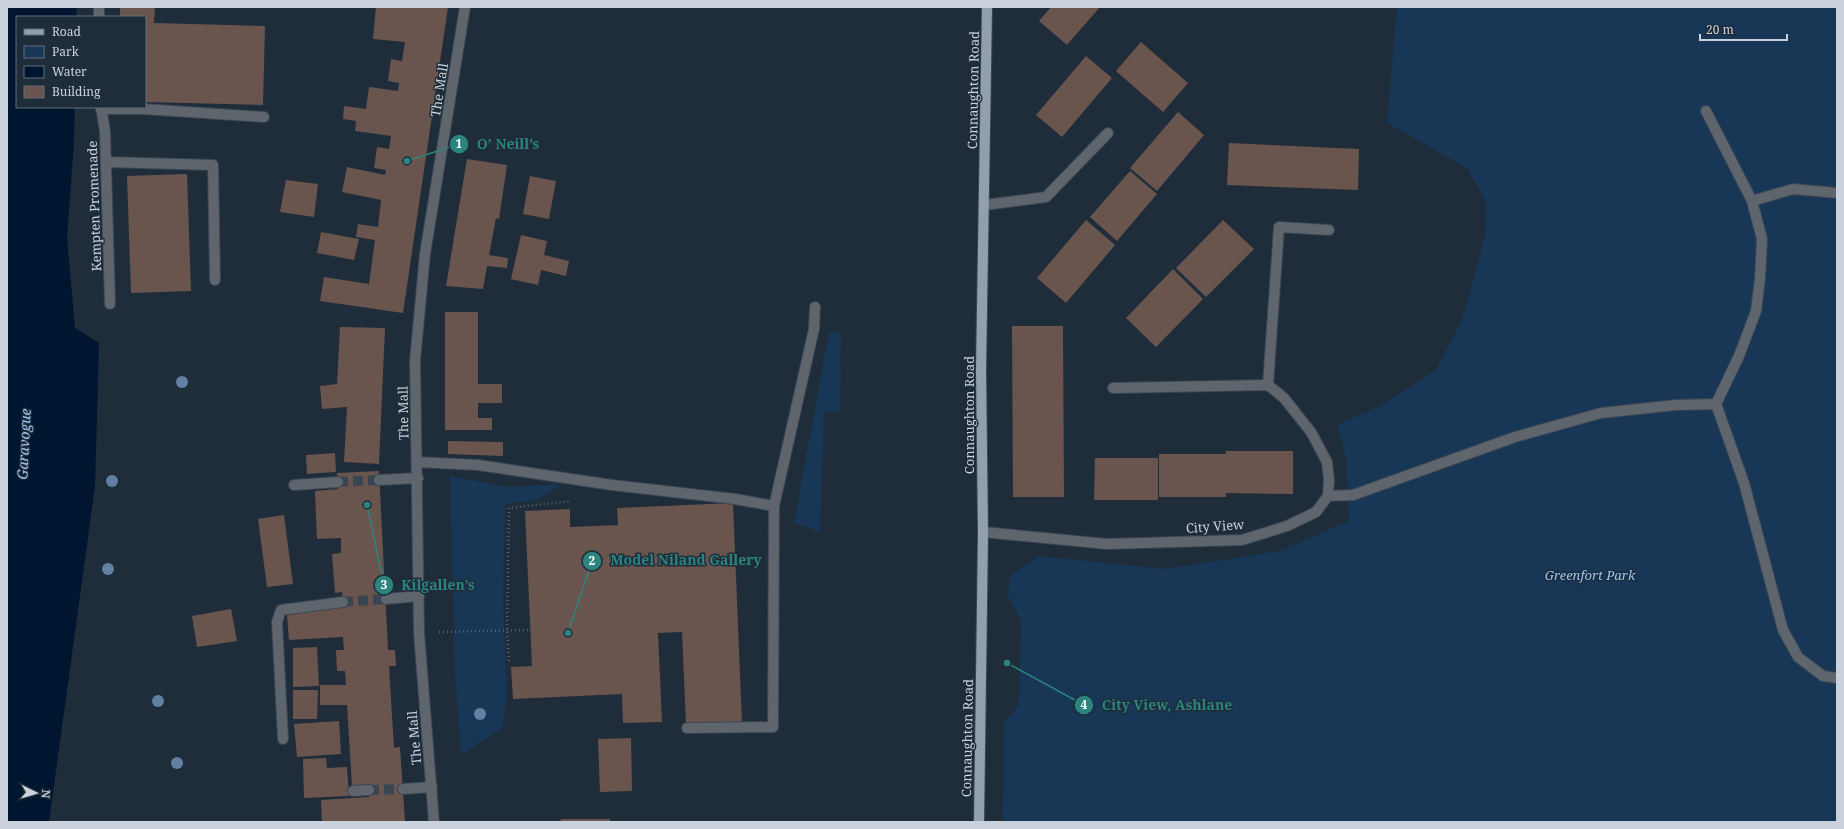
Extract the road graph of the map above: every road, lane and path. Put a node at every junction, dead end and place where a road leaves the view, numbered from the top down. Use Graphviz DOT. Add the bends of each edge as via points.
graph roads {
  1 [pos="465,7"];
  2 [pos="987,7"];
  3 [pos="101,108"];
  4 [pos="1706,111"];
  5 [pos="264,117"];
  6 [pos="1108,133"];
  7 [pos="106,162"];
  8 [pos="1837,193"];
  9 [pos="1752,201"];
  10 [pos="985,205"];
  11 [pos="1329,230"];
  12 [pos="215,280"];
  13 [pos="110,304"];
  14 [pos="815,307"];
  15 [pos="1268,385"];
  16 [pos="1112,388"];
  17 [pos="1716,404"];
  18 [pos="417,462"];
  19 [pos="418,478"];
  20 [pos="379,480"];
  21 [pos="338,482"];
  22 [pos="596,483"];
  23 [pos="294,485"];
  24 [pos="1328,496"];
  25 [pos="774,506"];
  26 [pos="983,532"];
  27 [pos="418,596"];
  28 [pos="386,599"];
  29 [pos="343,602"];
  30 [pos="507,630"];
  31 [pos="531,630"];
  32 [pos="454,632"];
  33 [pos="509,661"];
  34 [pos="1837,678"];
  35 [pos="687,728"];
  36 [pos="283,739"];
  37 [pos="432,787"];
  38 [pos="403,789"];
  39 [pos="369,790"];
  40 [pos="353,791"];
  41 [pos="434,822"];
  42 [pos="979,822"];
  1 -- 18 [label="street, The Mall" via="425,254 415,361"];
  2 -- 10 [label="main road, Connaughton Road"];
  3 -- 5 [label="street"];
  3 -- 7 [label="street, Kempten Promenade"];
  4 -- 9 [label="street"];
  6 -- 10 [label="street" via="1046,197"];
  7 -- 12 [label="street" via="213,166"];
  7 -- 13 [label="street, Kempten Promenade"];
  8 -- 9 [label="street" via="1793,189"];
  9 -- 17 [label="street" via="1762,239 1756,311 1740,356"];
  10 -- 26 [label="main road, Connaughton Road" via="981,370"];
  11 -- 15 [label="street" via="1279,227"];
  14 -- 25 [label="street" via="814,329"];
  15 -- 16 [label="street"];
  15 -- 24 [label="street" via="1284,398 1311,432 1327,462"];
  17 -- 24 [label="street" via="1676,405 1601,413 1515,437 1352,495"];
  17 -- 34 [label="street" via="1744,483 1783,630 1798,657 1823,676"];
  18 -- 19 [label="street, The Mall"];
  18 -- 22 [label="street" via="478,465"];
  19 -- 20 [label="street"];
  19 -- 27 [label="street, The Mall"];
  21 -- 23 [label="street"];
  22 -- 25 [label="street"];
  22 -- 30 [label="path" via="576,500 509,508"];
  24 -- 26 [label="street, City View" via="1316,512 1287,526 1242,540 1107,544"];
  25 -- 35 [label="street" via="773,727"];
  26 -- 42 [label="main road, Connaughton Road"];
  27 -- 28 [label="street"];
  27 -- 37 [label="street, The Mall"];
  29 -- 36 [label="street" via="281,610 277,622"];
  30 -- 31 [label="path"];
  30 -- 32 [label="path"];
  30 -- 33 [label="path"];
  37 -- 38 [label="street"];
  37 -- 41 [label="street, The Mall"];
  39 -- 40 [label="street"];
}
